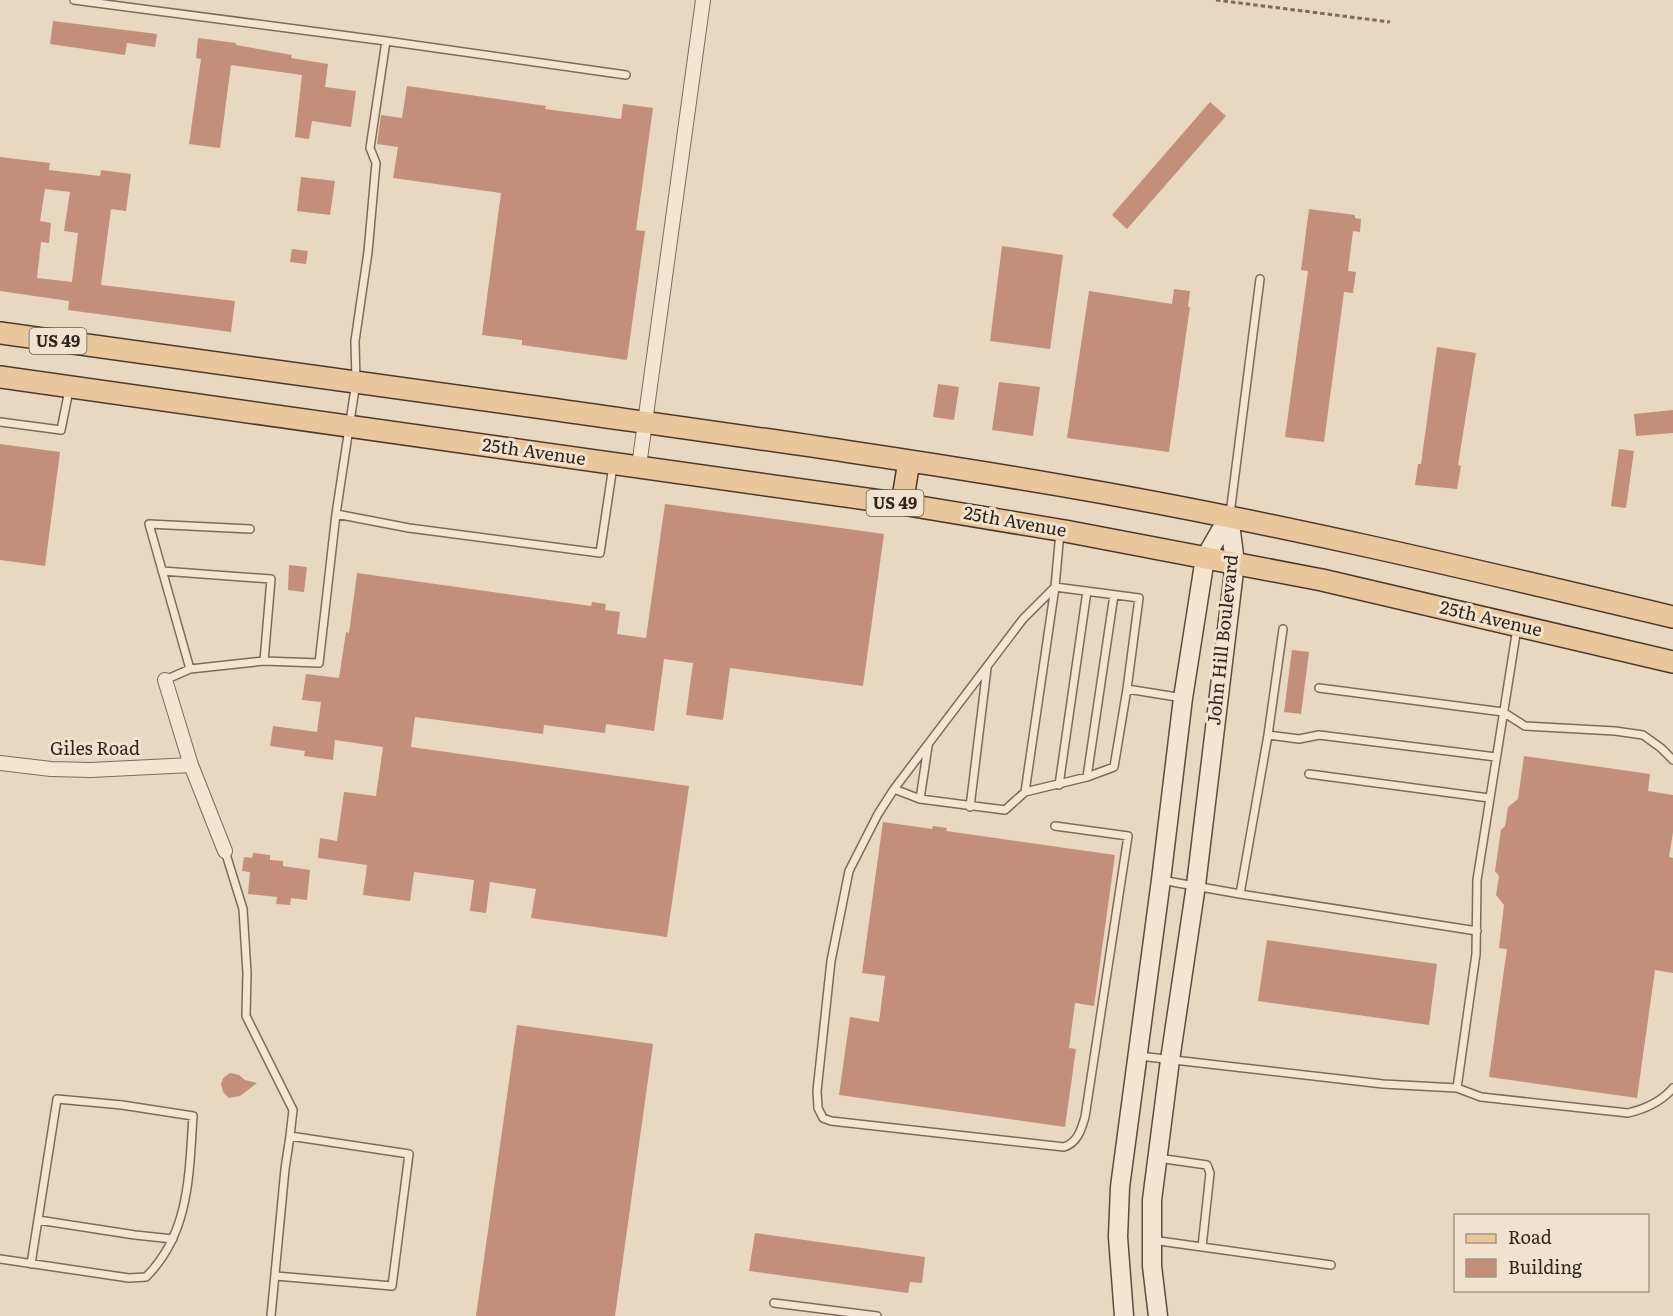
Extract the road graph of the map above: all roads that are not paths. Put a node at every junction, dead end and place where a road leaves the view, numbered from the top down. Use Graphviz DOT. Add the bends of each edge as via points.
graph roads {
  1 [pos="74,0"];
  2 [pos="703,0"];
  3 [pos="386,41"];
  4 [pos="626,75"];
  5 [pos="1260,279"];
  6 [pos="0,333"];
  7 [pos="0,377"];
  8 [pos="356,382"];
  9 [pos="69,387"];
  10 [pos="0,422"];
  11 [pos="645,422"];
  12 [pos="349,426"];
  13 [pos="909,460"];
  14 [pos="613,463"];
  15 [pos="639,466"];
  16 [pos="902,504"];
  17 [pos="336,514"];
  18 [pos="1229,516"];
  19 [pos="250,529"];
  20 [pos="1060,530"];
  21 [pos="1205,558"];
  22 [pos="1235,563"];
  23 [pos="162,571"];
  24 [pos="1055,587"];
  25 [pos="1087,591"];
  26 [pos="1114,595"];
  27 [pos="1673,617"];
  28 [pos="1518,625"];
  29 [pos="1283,629"];
  30 [pos="264,661"];
  31 [pos="1673,663"];
  32 [pos="988,666"];
  33 [pos="190,669"];
  34 [pos="165,680"];
  35 [pos="1319,688"];
  36 [pos="1127,689"];
  37 [pos="1183,698"];
  38 [pos="1503,712"];
  39 [pos="1268,735"];
  40 [pos="928,744"];
  41 [pos="1496,757"];
  42 [pos="1673,760"];
  43 [pos="0,763"];
  44 [pos="191,765"];
  45 [pos="1309,774"];
  46 [pos="1087,777"];
  47 [pos="1059,785"];
  48 [pos="894,789"];
  49 [pos="1025,792"];
  50 [pos="1489,798"];
  51 [pos="920,799"];
  52 [pos="970,807"];
  53 [pos="1055,826"];
  54 [pos="225,851"];
  55 [pos="1161,880"];
  56 [pos="1196,885"];
  57 [pos="1240,894"];
  58 [pos="1477,931"];
  59 [pos="1136,1056"];
  60 [pos="1170,1060"];
  61 [pos="1457,1088"];
  62 [pos="1673,1088"];
  63 [pos="290,1136"];
  64 [pos="1158,1158"];
  65 [pos="38,1220"];
  66 [pos="173,1239"];
  67 [pos="1152,1240"];
  68 [pos="1202,1247"];
  69 [pos="0,1259"];
  70 [pos="31,1264"];
  71 [pos="1331,1264"];
  72 [pos="276,1276"];
  73 [pos="774,1303"];
  74 [pos="271,1316"];
  75 [pos="877,1316"];
  76 [pos="1124,1316"];
  77 [pos="1158,1316"];
  1 -- 3 [label="lane"];
  2 -- 11 [label="street"];
  3 -- 4 [label="lane"];
  3 -- 8 [label="lane" via="370,148 376,163 355,341"];
  5 -- 18 [label="lane"];
  6 -- 8 [label="main road, US 49"];
  7 -- 9 [label="main road, 25th Avenue / US 49"];
  8 -- 11 [label="main road, US 49"];
  8 -- 12 [label="lane"];
  9 -- 10 [label="lane" via="61,430"];
  9 -- 12 [label="main road, 25th Avenue / US 49"];
  11 -- 13 [label="main road, US 49"];
  11 -- 15 [label="street"];
  12 -- 14 [label="main road, 25th Avenue / US 49"];
  12 -- 17 [label="lane"];
  13 -- 16 [label="main road"];
  13 -- 18 [label="main road, US 49"];
  14 -- 15 [label="main road, 25th Avenue / US 49"];
  14 -- 17 [label="lane" via="600,553 409,528"];
  15 -- 16 [label="main road, 25th Avenue / US 49"];
  16 -- 20 [label="main road, 25th Avenue / US 49"];
  17 -- 30 [label="lane" via="319,663"];
  18 -- 21 [label="street, John Hill Boulevard"];
  18 -- 22 [label="street, John Hill Boulevard"];
  18 -- 27 [label="main road, US 49"];
  19 -- 23 [label="lane" via="149,524"];
  20 -- 21 [label="main road, 25th Avenue / US 49"];
  20 -- 24 [label="lane"];
  21 -- 22 [label="main road, 25th Avenue / US 49"];
  21 -- 37 [label="street, John Hill Boulevard"];
  22 -- 28 [label="main road, 25th Avenue / US 49"];
  22 -- 56 [label="street, John Hill Boulevard"];
  23 -- 30 [label="lane" via="271,579"];
  23 -- 33 [label="lane"];
  24 -- 25 [label="lane"];
  24 -- 32 [label="lane" via="1023,619"];
  24 -- 49 [label="lane"];
  25 -- 26 [label="lane"];
  25 -- 47 [label="lane"];
  26 -- 36 [label="lane" via="1139,598"];
  26 -- 46 [label="lane"];
  28 -- 31 [label="main road, 25th Avenue / US 49"];
  28 -- 38 [label="lane"];
  29 -- 39 [label="lane"];
  30 -- 33 [label="lane"];
  32 -- 40 [label="lane"];
  32 -- 52 [label="lane"];
  33 -- 34 [label="lane"];
  34 -- 44 [label="street"];
  35 -- 38 [label="lane"];
  36 -- 37 [label="lane"];
  36 -- 46 [label="lane" via="1114,767"];
  37 -- 55 [label="street, John Hill Boulevard"];
  38 -- 41 [label="lane"];
  38 -- 42 [label="lane" via="1525,726 1643,735"];
  39 -- 41 [label="lane" via="1299,740 1319,735"];
  39 -- 57 [label="lane"];
  40 -- 48 [label="lane"];
  40 -- 51 [label="lane"];
  41 -- 50 [label="lane"];
  43 -- 44 [label="street, Giles Road" via="91,770"];
  44 -- 54 [label="street"];
  45 -- 50 [label="lane"];
  46 -- 47 [label="lane"];
  47 -- 49 [label="lane"];
  48 -- 51 [label="lane"];
  48 -- 53 [label="lane" via="849,871 833,950 817,1091 820,1113 831,1121 1064,1147 1075,1140 1085,1117 1128,836"];
  49 -- 52 [label="lane" via="1005,810"];
  50 -- 58 [label="lane" via="1477,880"];
  51 -- 52 [label="lane"];
  54 -- 63 [label="lane" via="243,909 246,1016 293,1110"];
  55 -- 56 [label="lane"];
  55 -- 59 [label="street, John Hill Boulevard"];
  56 -- 57 [label="lane"];
  56 -- 60 [label="street, John Hill Boulevard"];
  57 -- 58 [label="lane"];
  58 -- 61 [label="lane"];
  59 -- 60 [label="lane"];
  59 -- 76 [label="street, John Hill Boulevard" via="1120,1187 1118,1238"];
  60 -- 61 [label="lane" via="1383,1084"];
  60 -- 64 [label="street, John Hill Boulevard"];
  61 -- 62 [label="lane" via="1481,1097 1628,1113 1658,1102"];
  63 -- 72 [label="lane"];
  63 -- 72 [label="lane" via="409,1154 392,1286"];
  64 -- 67 [label="street, John Hill Boulevard"];
  64 -- 68 [label="lane" via="1207,1165 1210,1173"];
  65 -- 66 [label="lane"];
  65 -- 66 [label="lane" via="57,1099 122,1105 193,1116 187,1197"];
  65 -- 70 [label="lane"];
  66 -- 70 [label="lane" via="161,1262 146,1277"];
  67 -- 68 [label="lane"];
  67 -- 77 [label="street, John Hill Boulevard"];
  68 -- 71 [label="lane"];
  69 -- 70 [label="lane"];
  72 -- 74 [label="lane"];
  73 -- 75 [label="lane"];
}
